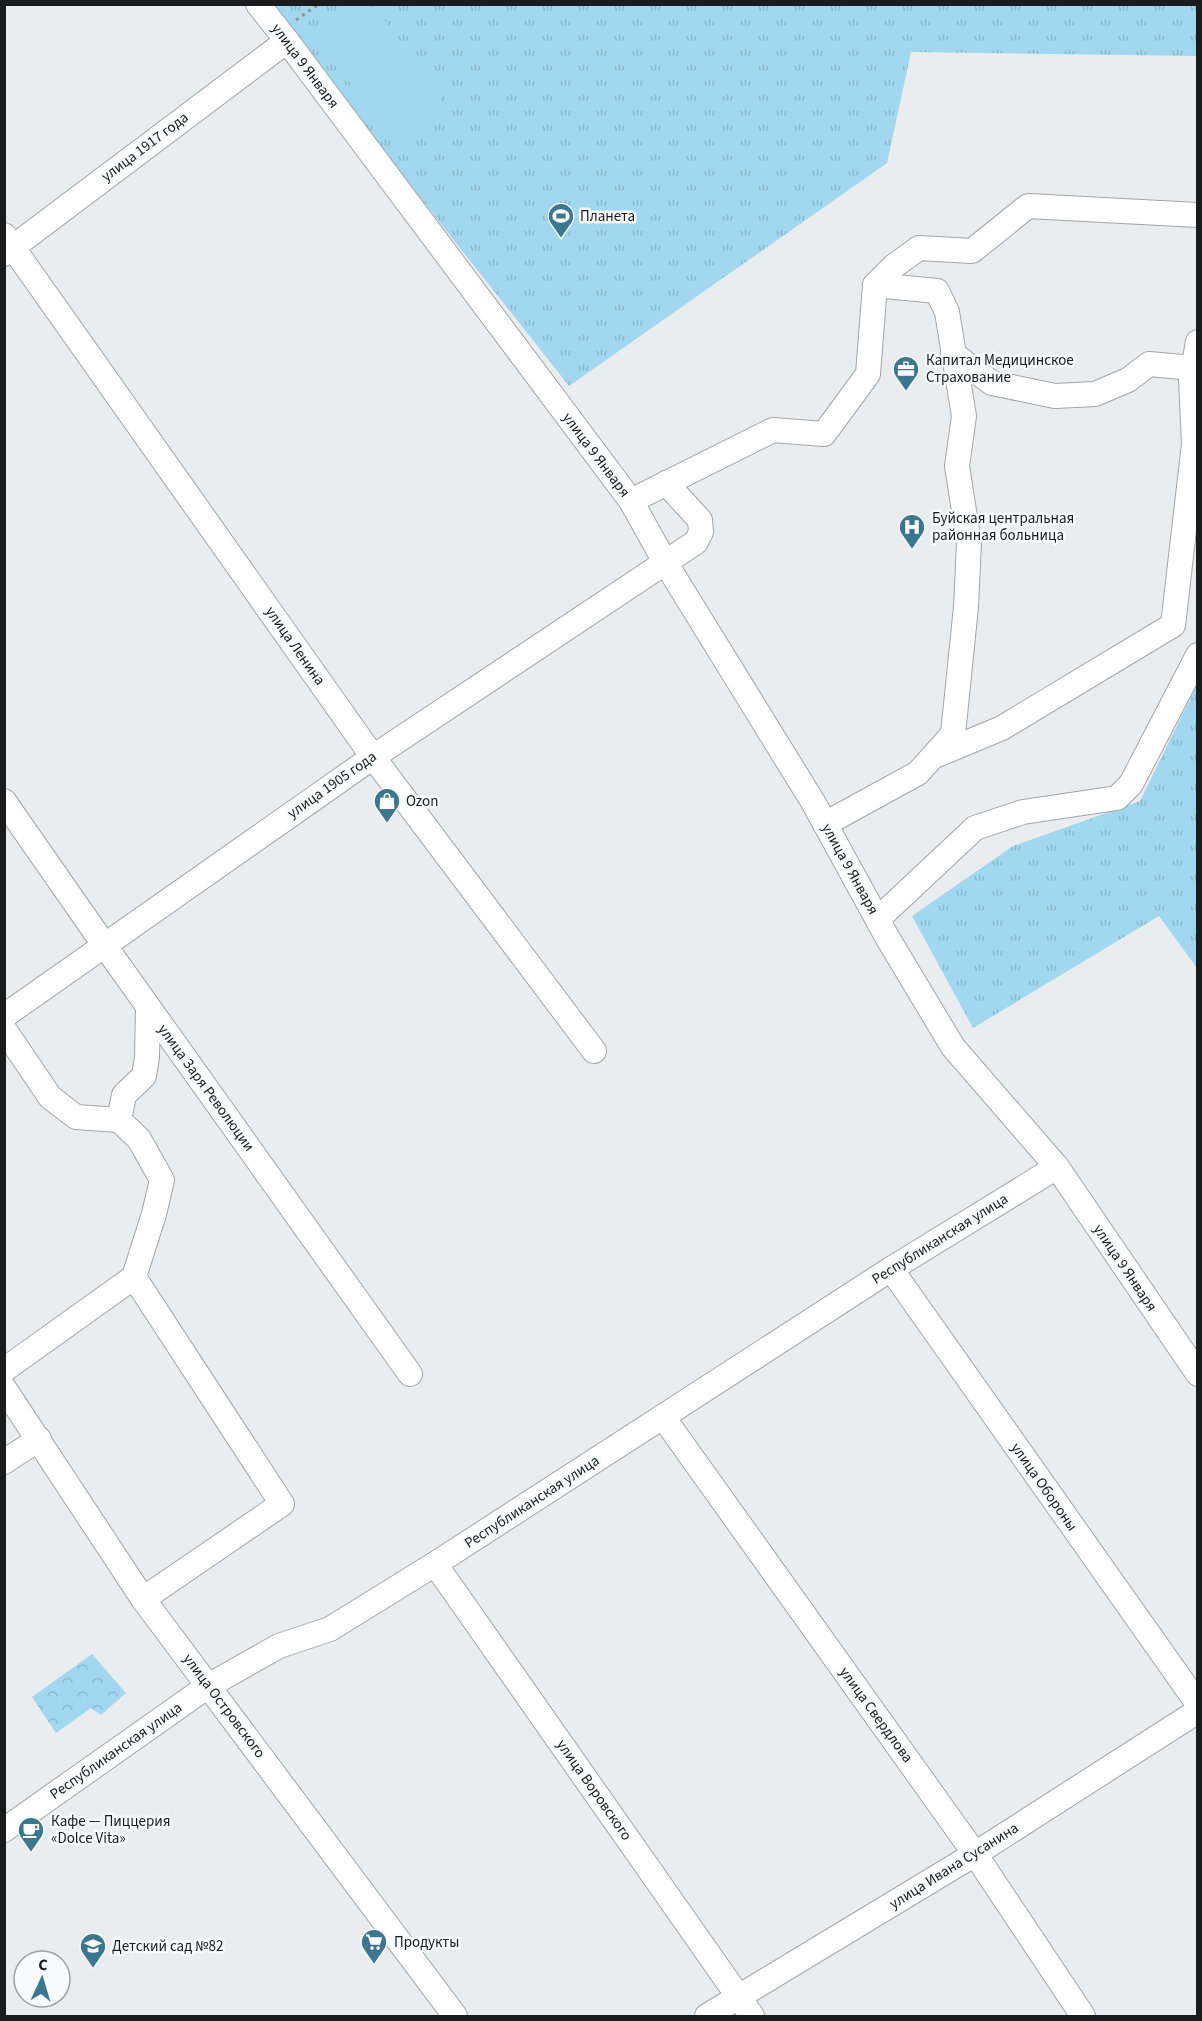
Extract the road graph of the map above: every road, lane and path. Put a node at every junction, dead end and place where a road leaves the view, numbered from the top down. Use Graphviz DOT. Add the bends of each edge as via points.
graph roads {
  1 [pos="258,4"];
  2 [pos="319,4"];
  3 [pos="283,36"];
  4 [pos="1197,215"];
  5 [pos="8,245"];
  6 [pos="874,285"];
  7 [pos="1197,342"];
  8 [pos="953,354"];
  9 [pos="1193,368"];
  10 [pos="666,483"];
  11 [pos="631,501"];
  12 [pos="665,562"];
  13 [pos="1197,580"];
  14 [pos="1177,596"];
  15 [pos="1197,655"];
  16 [pos="373,757"];
  17 [pos="932,757"];
  18 [pos="4,801"];
  19 [pos="825,824"];
  20 [pos="882,928"];
  21 [pos="105,946"];
  22 [pos="148,1008"];
  23 [pos="4,1016"];
  24 [pos="4,1029"];
  25 [pos="594,1051"];
  26 [pos="119,1120"];
  27 [pos="1057,1167"];
  28 [pos="891,1269"];
  29 [pos="134,1277"];
  30 [pos="4,1370"];
  31 [pos="410,1374"];
  32 [pos="1197,1374"];
  33 [pos="4,1388"];
  34 [pos="663,1417"];
  35 [pos="39,1439"];
  36 [pos="4,1462"];
  37 [pos="435,1564"];
  38 [pos="143,1599"];
  39 [pos="208,1686"];
  40 [pos="1197,1704"];
  41 [pos="1197,1712"];
  42 [pos="4,1830"];
  43 [pos="975,1854"];
  44 [pos="739,1996"];
  45 [pos="455,2016"];
  46 [pos="707,2016"];
  47 [pos="752,2016"];
  48 [pos="1083,2016"];
  1 -- 3 [label="street, улица 9 Января"];
  2 -- 3 [label="path"];
  3 -- 5 [label="street, улица 1917 года"];
  3 -- 11 [label="street, улица 9 Января"];
  4 -- 6 [label="street" via="1028,206 972,251 919,248"];
  5 -- 16 [label="street, улица Ленина"];
  6 -- 8 [label="street" via="937,291 947,312"];
  6 -- 10 [label="street" via="868,374 824,434 773,430"];
  7 -- 9 [label="street"];
  8 -- 9 [label="street" via="992,383 1055,396 1095,394 1128,380 1149,364"];
  8 -- 17 [label="street" via="964,416 957,466 969,543 966,607 952,734"];
  9 -- 14 [label="street" via="1194,444"];
  10 -- 11 [label="street"];
  10 -- 12 [label="street, улица 1905 года" via="700,520 701,532 696,542"];
  11 -- 12 [label="street, улица 9 Января"];
  12 -- 16 [label="street, улица 1905 года"];
  12 -- 19 [label="street, улица 9 Января"];
  13 -- 14 [label="street"];
  14 -- 17 [label="street" via="1173,625 1002,728"];
  15 -- 20 [label="street" via="1131,784 1117,798 1023,812 975,828"];
  16 -- 21 [label="street, улица 1905 года"];
  16 -- 25 [label="street, улица Ленина"];
  17 -- 19 [label="street" via="918,773"];
  18 -- 21 [label="street, улица Заря Революции"];
  19 -- 20 [label="street, улица 9 Января"];
  20 -- 27 [label="street, улица 9 Января" via="953,1047"];
  21 -- 22 [label="street, улица Заря Революции"];
  21 -- 23 [label="street, улица 1905 года"];
  22 -- 26 [label="street" via="144,1076 124,1095"];
  22 -- 31 [label="street, улица Заря Революции"];
  24 -- 26 [label="street" via="50,1097 76,1117"];
  26 -- 29 [label="street" via="139,1138 162,1180"];
  27 -- 28 [label="street, Республиканская улица"];
  27 -- 32 [label="street, улица 9 Января"];
  28 -- 34 [label="street, Республиканская улица"];
  28 -- 40 [label="street, улица Обороны"];
  29 -- 30 [label="street"];
  29 -- 38 [label="street" via="282,1504"];
  33 -- 35 [label="street, улица Островского"];
  34 -- 37 [label="street, Республиканская улица"];
  34 -- 43 [label="street, улица Свердлова"];
  35 -- 36 [label="street"];
  35 -- 38 [label="street, улица Островского"];
  37 -- 39 [label="street, Республиканская улица" via="330,1629 279,1646"];
  37 -- 44 [label="street, улица Воровского"];
  38 -- 39 [label="street, улица Островского"];
  39 -- 42 [label="street, Республиканская улица"];
  39 -- 45 [label="street, улица Островского"];
  41 -- 43 [label="street, улица Ивана Сусанина"];
  43 -- 44 [label="street, улица Ивана Сусанина"];
  43 -- 48 [label="street, улица Свердлова"];
  44 -- 46 [label="street, улица Ивана Сусанина"];
  44 -- 47 [label="street, улица Воровского"];
}
